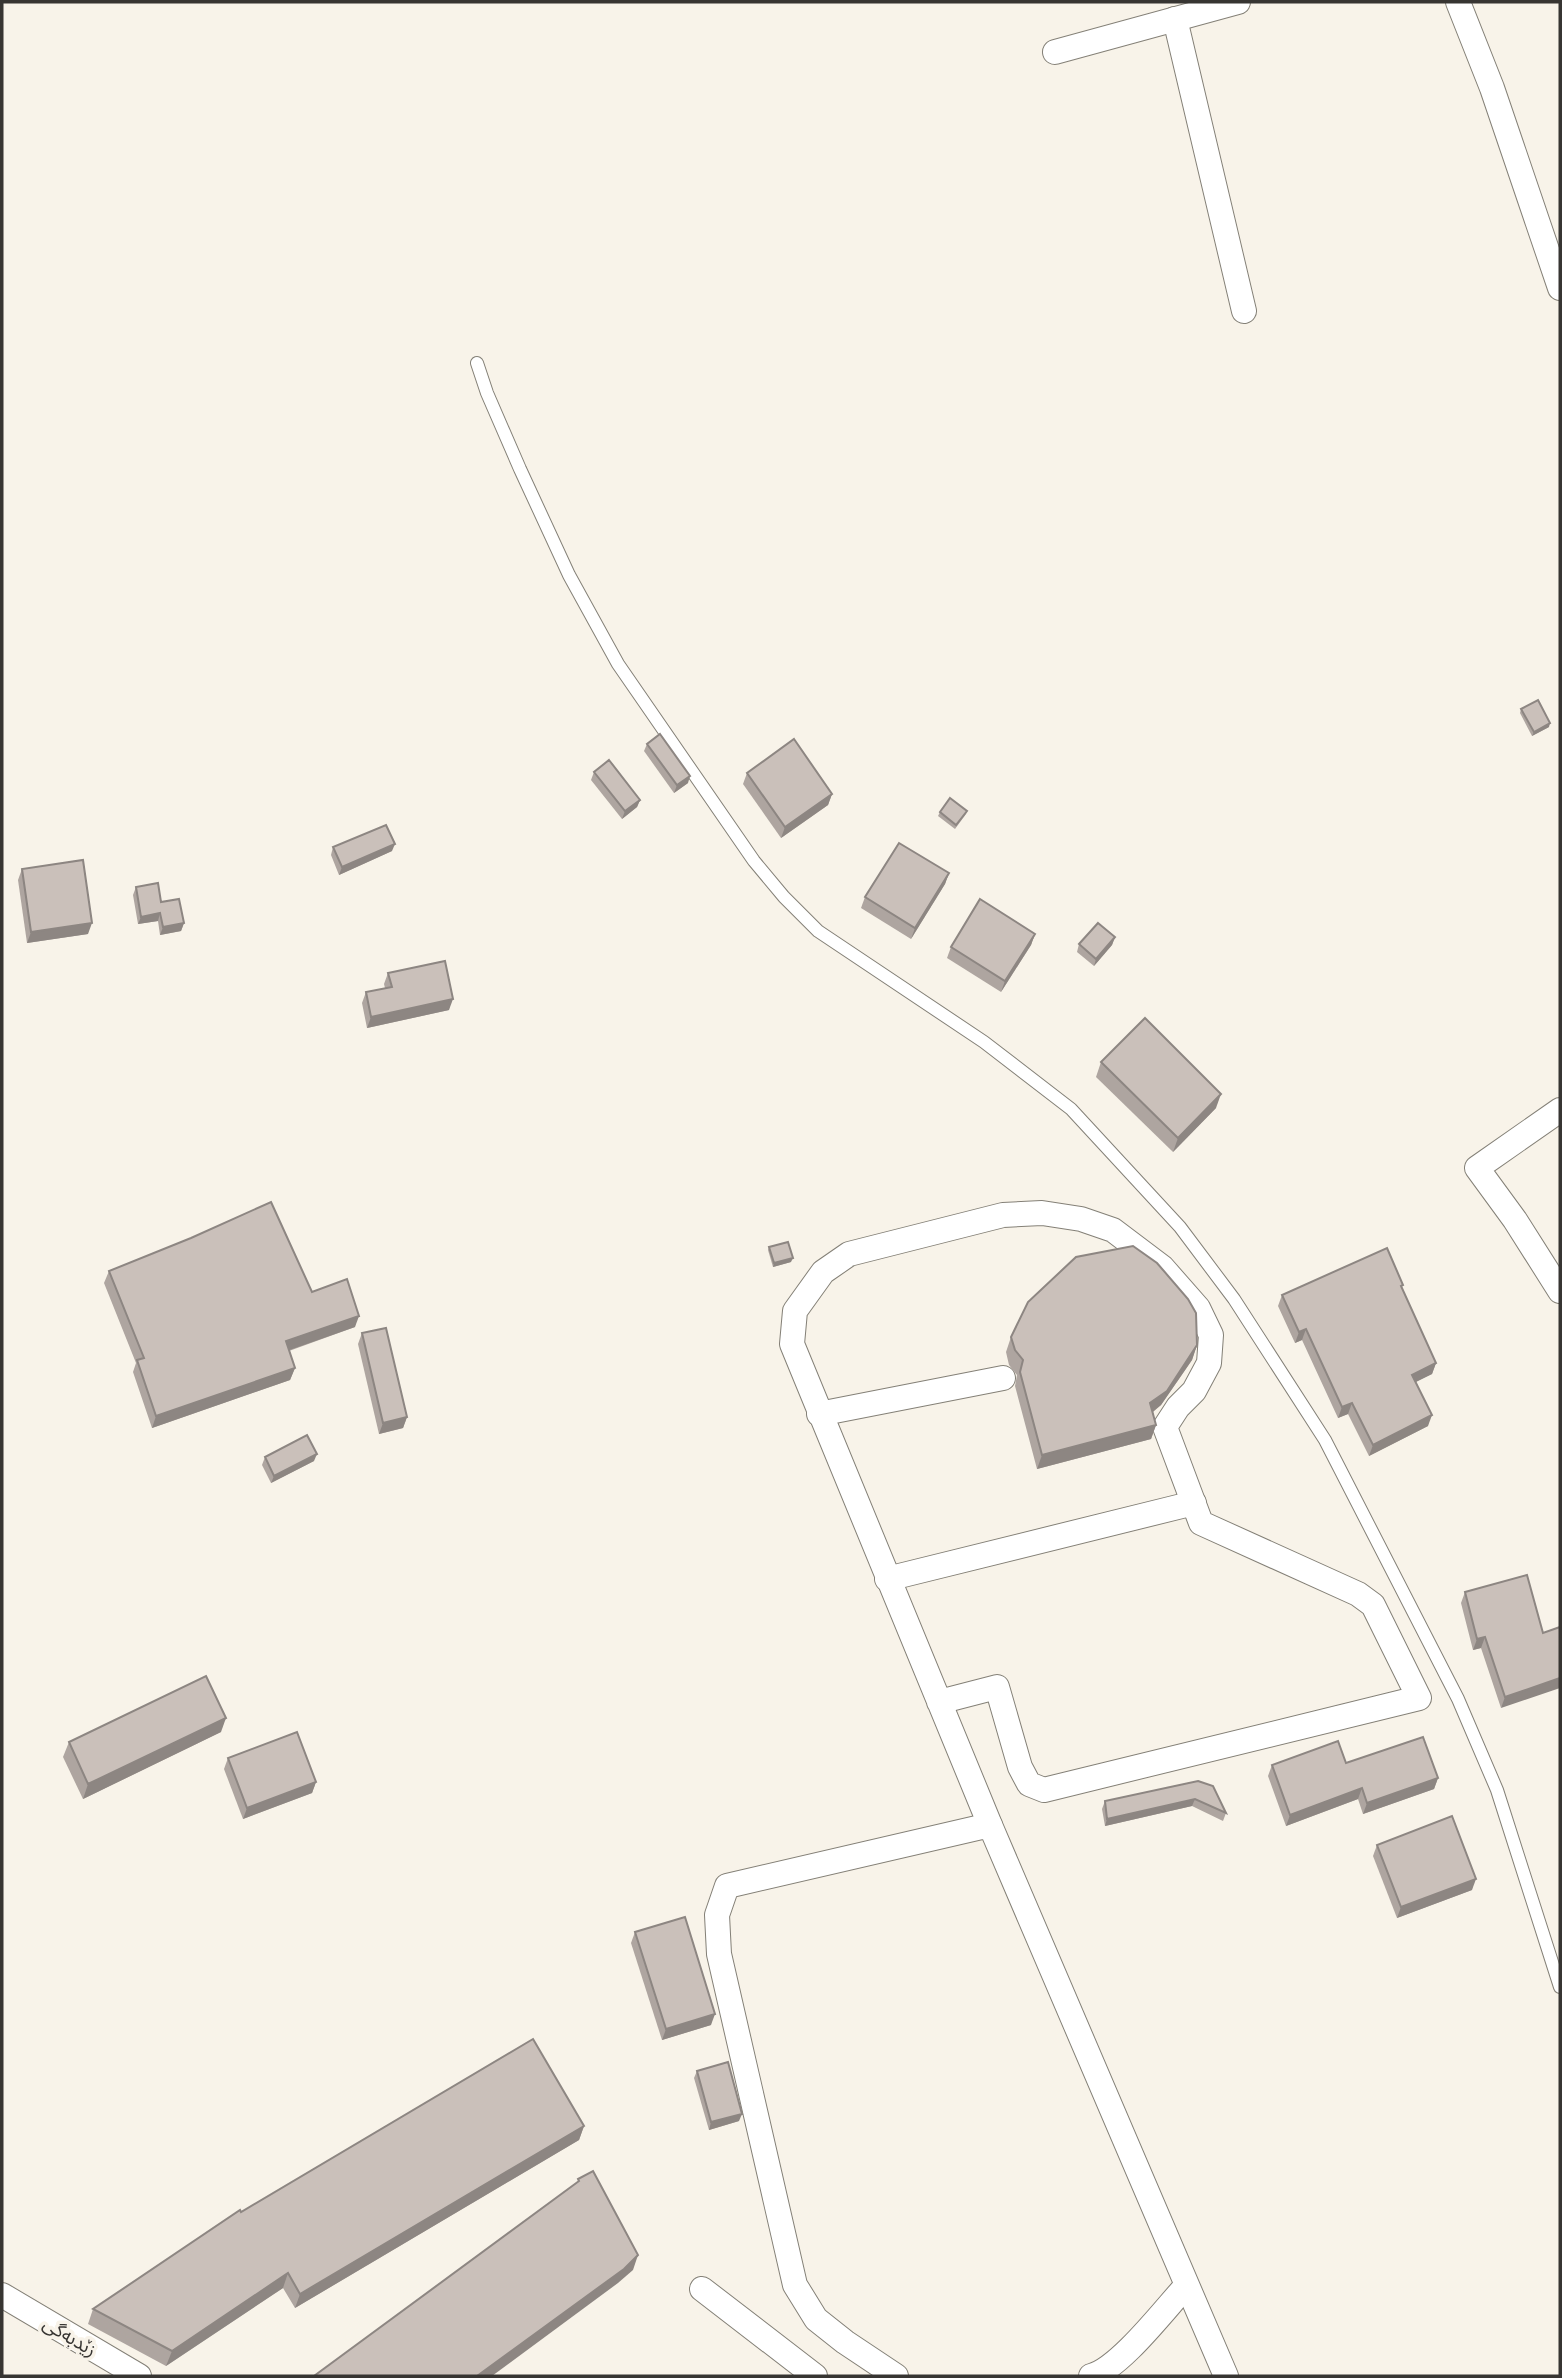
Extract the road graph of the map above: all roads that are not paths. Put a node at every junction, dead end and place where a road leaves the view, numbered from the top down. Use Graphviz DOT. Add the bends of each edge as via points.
graph roads {
  1 [pos="1238,2"];
  2 [pos="1458,2"];
  3 [pos="1175,19"];
  4 [pos="1055,52"];
  5 [pos="1560,288"];
  6 [pos="1244,311"];
  7 [pos="477,363"];
  8 [pos="1560,1110"];
  9 [pos="1560,1291"];
  10 [pos="1003,1378"];
  11 [pos="818,1414"];
  12 [pos="1194,1503"];
  13 [pos="887,1579"];
  14 [pos="939,1702"];
  15 [pos="990,1825"];
  16 [pos="1560,1987"];
  17 [pos="1186,2286"];
  18 [pos="702,2289"];
  19 [pos="2,2295"];
  20 [pos="139,2376"];
  21 [pos="815,2376"];
  22 [pos="896,2376"];
  23 [pos="1091,2376"];
  24 [pos="1226,2376"];
  1 -- 3 [label="street"];
  2 -- 5 [label="street"];
  3 -- 4 [label="street"];
  3 -- 6 [label="street"];
  7 -- 16 [label="lane" via="569,575 618,664 702,789 783,897 818,931 984,1042 1071,1110 1180,1227 1234,1299 1325,1440 1458,1699 1497,1790"];
  8 -- 9 [label="street" via="1477,1168"];
  10 -- 11 [label="street"];
  11 -- 12 [label="street" via="792,1344 795,1311 823,1272 849,1254 1003,1215 1042,1213 1081,1219 1113,1230 1162,1267 1198,1308 1211,1335 1209,1363 1166,1427"];
  11 -- 13 [label="street"];
  12 -- 13 [label="street"];
  12 -- 14 [label="street" via="1201,1523 1373,1605 1419,1698 1044,1790 1029,1784 1020,1767 997,1687"];
  13 -- 14 [label="street"];
  14 -- 15 [label="street"];
  15 -- 17 [label="street"];
  15 -- 22 [label="street" via="727,1886 717,1915 719,1954 795,2285 816,2319"];
  17 -- 23 [label="street" via="1120,2357"];
  17 -- 24 [label="street"];
  18 -- 21 [label="street"];
  19 -- 20 [label="street, زێدبەگی"];
}
